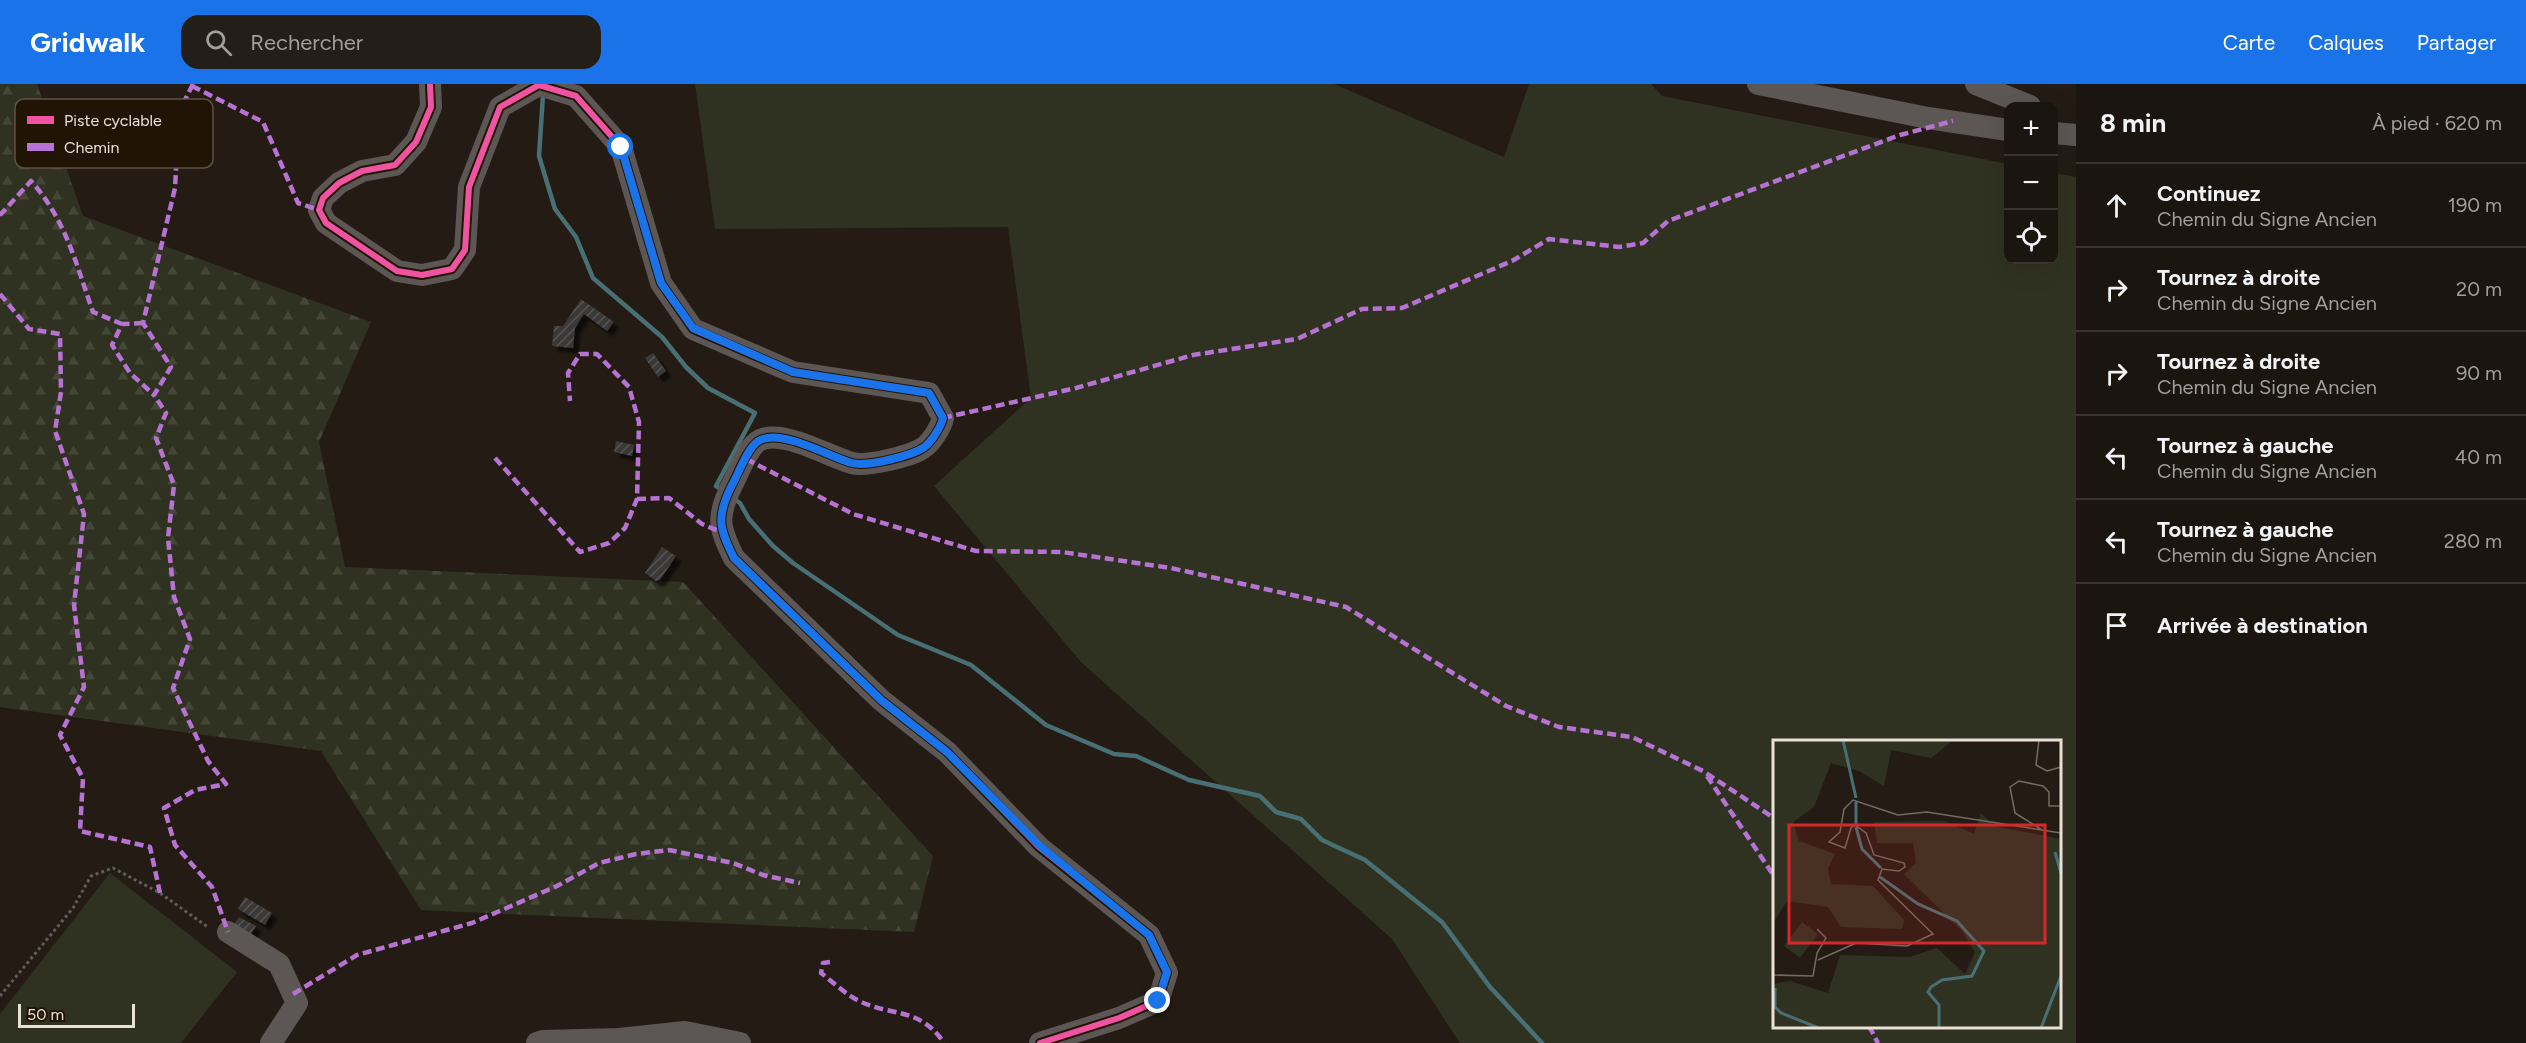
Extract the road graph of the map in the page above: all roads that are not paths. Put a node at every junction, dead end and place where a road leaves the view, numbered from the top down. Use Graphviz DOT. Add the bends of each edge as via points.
graph roads {
  1 [pos="430,84"];
  2 [pos="1758,84"];
  3 [pos="1976,84"];
  4 [pos="2020,102"];
  5 [pos="2004,128"];
  6 [pos="2058,133"];
  7 [pos="2076,135"];
  8 [pos="228,932"];
  9 [pos="271,1043"];
  10 [pos="537,1043"];
  11 [pos="740,1043"];
  12 [pos="1040,1043"];
  1 -- 12 [label="street" via="430,107 416,142 395,165 362,171 339,183 323,198 319,210 326,223 397,271 422,275 452,269 465,250 469,187 500,107 539,85 576,96 621,147 661,283 693,328 793,372 929,393 943,418 942,425 924,448 891,459 855,464 777,436 758,442 724,501 721,532 734,558 881,700 947,752 1040,846 1149,935 1167,972 1158,1001"];
  2 -- 5 [label="street" via="1928,118"];
  3 -- 4 [label="street"];
  6 -- 7 [label="street"];
  8 -- 9 [label="street" via="279,964 297,1003"];
  10 -- 11 [label="street" via="685,1032"];
}
